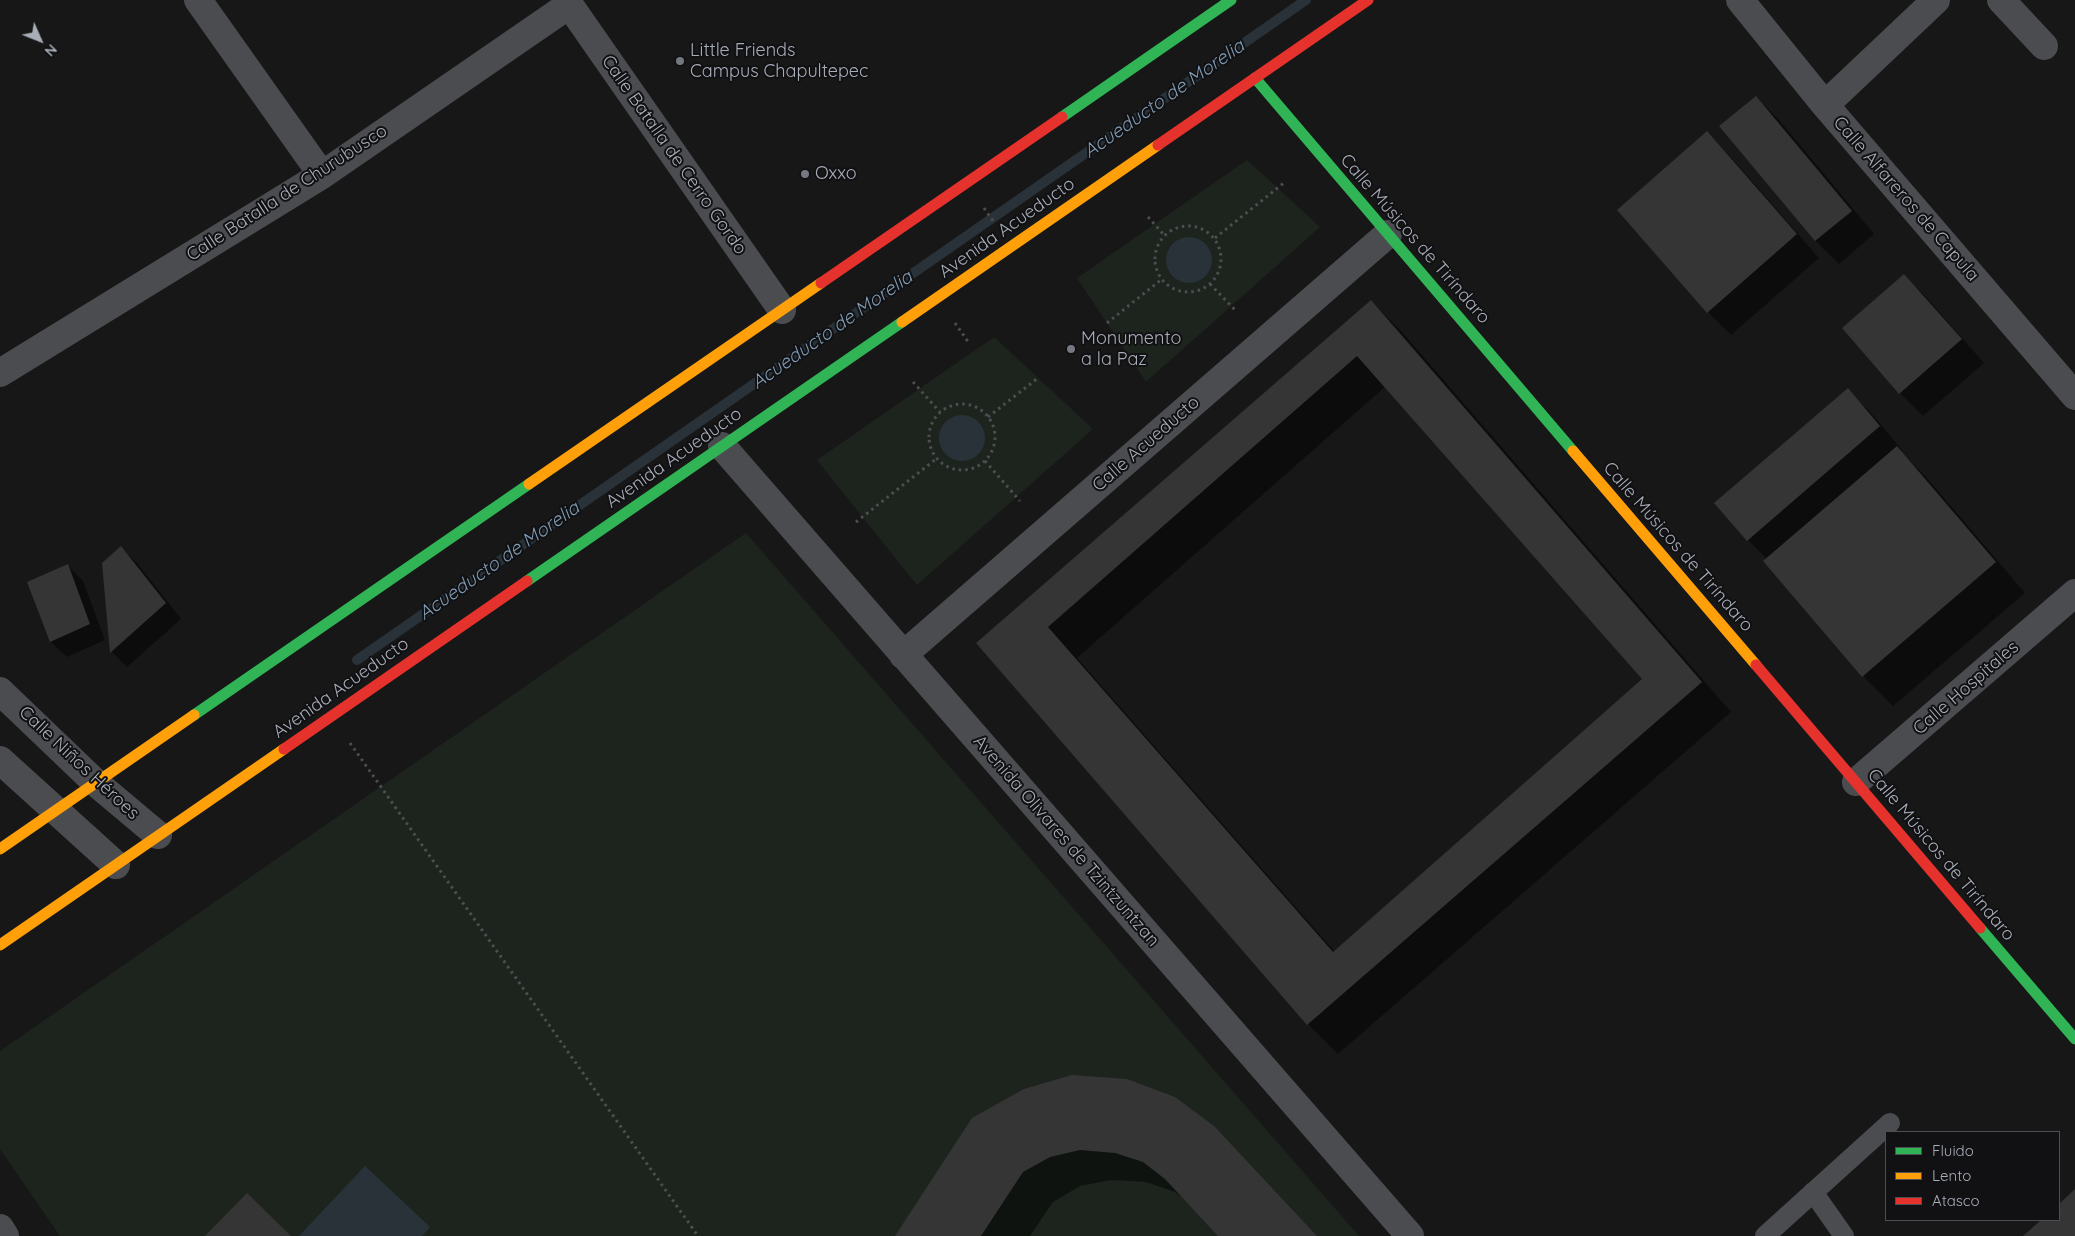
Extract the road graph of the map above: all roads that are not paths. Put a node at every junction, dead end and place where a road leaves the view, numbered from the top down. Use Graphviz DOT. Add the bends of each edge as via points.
graph roads {
  1 [pos="198,0"];
  2 [pos="1368,0"];
  3 [pos="1740,0"];
  4 [pos="1936,0"];
  5 [pos="2001,0"];
  6 [pos="1229,1"];
  7 [pos="568,2"];
  8 [pos="2044,46"];
  9 [pos="1255,78"];
  10 [pos="1825,105"];
  11 [pos="322,174"];
  12 [pos="1388,234"];
  13 [pos="782,310"];
  14 [pos="0,373"];
  15 [pos="2075,396"];
  16 [pos="722,446"];
  17 [pos="2075,593"];
  18 [pos="903,655"];
  19 [pos="0,691"];
  20 [pos="0,760"];
  21 [pos="1856,782"];
  22 [pos="96,783"];
  23 [pos="55,811"];
  24 [pos="158,835"];
  25 [pos="0,849"];
  26 [pos="116,865"];
  27 [pos="0,945"];
  28 [pos="2075,1038"];
  29 [pos="1890,1123"];
  30 [pos="1812,1192"];
  31 [pos="0,1228"];
  32 [pos="5,1236"];
  33 [pos="1410,1236"];
  34 [pos="1765,1236"];
  35 [pos="1844,1236"];
  1 -- 11 [label="street"];
  2 -- 9 [label="main road, Avenida Acueducto"];
  3 -- 10 [label="street, Calle Alfareros de Capula"];
  4 -- 10 [label="street"];
  5 -- 8 [label="street"];
  6 -- 13 [label="main road"];
  7 -- 11 [label="street, Calle Batalla de Churubusco"];
  7 -- 13 [label="street, Calle Batalla de Cerro Gordo"];
  9 -- 12 [label="main road, Calle Músicos de Tiríndaro"];
  9 -- 16 [label="main road, Avenida Acueducto"];
  10 -- 15 [label="street, Calle Alfareros de Capula"];
  11 -- 14 [label="street, Calle Batalla de Churubusco"];
  12 -- 18 [label="street, Calle Acueducto"];
  12 -- 21 [label="main road, Calle Músicos de Tiríndaro"];
  13 -- 22 [label="main road"];
  16 -- 18 [label="street, Avenida Olivares de Tzintzuntzan"];
  16 -- 24 [label="main road, Avenida Acueducto"];
  17 -- 21 [label="street, Calle Hospitales"];
  18 -- 33 [label="street, Avenida Olivares de Tzintzuntzan"];
  19 -- 22 [label="street, Calle Niños Héroes"];
  20 -- 23 [label="street"];
  21 -- 28 [label="main road, Calle Músicos de Tiríndaro"];
  22 -- 23 [label="main road"];
  22 -- 24 [label="street, Calle Niños Héroes"];
  23 -- 25 [label="main road"];
  23 -- 26 [label="street"];
  24 -- 26 [label="main road, Avenida Acueducto"];
  26 -- 27 [label="main road, Avenida Acueducto"];
  29 -- 30 [label="lane"];
  30 -- 34 [label="lane"];
  30 -- 35 [label="lane"];
  31 -- 32 [label="street"];
}
